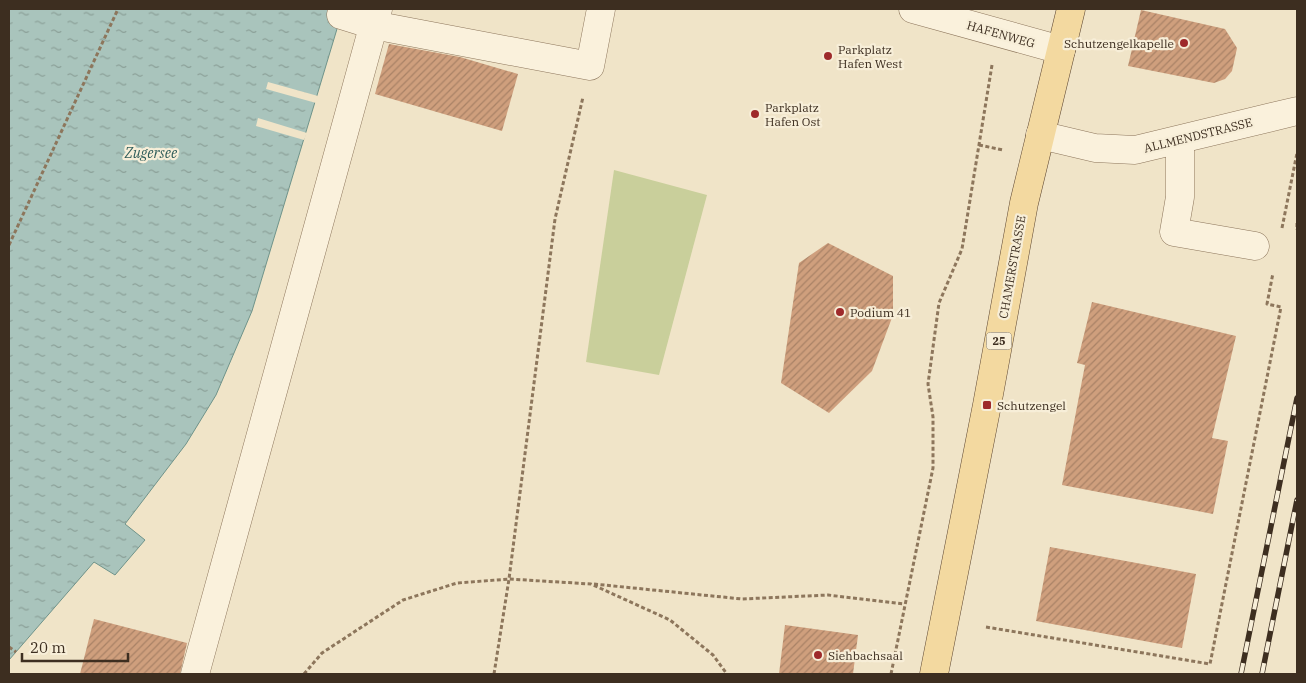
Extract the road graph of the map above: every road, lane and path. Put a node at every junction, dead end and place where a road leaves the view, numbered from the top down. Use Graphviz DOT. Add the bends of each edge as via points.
graph roads {
  1 [pos="118,9"];
  2 [pos="343,9"];
  3 [pos="601,9"];
  4 [pos="913,9"];
  5 [pos="1071,9"];
  6 [pos="376,17"];
  7 [pos="997,33"];
  8 [pos="1061,50"];
  9 [pos="590,66"];
  10 [pos="1297,111"];
  11 [pos="1040,134"];
  12 [pos="1180,140"];
  13 [pos="1297,153"];
  14 [pos="1297,223"];
  15 [pos="1282,229"];
  16 [pos="1297,230"];
  17 [pos="9,245"];
  18 [pos="1255,246"];
  19 [pos="1274,267"];
  20 [pos="509,579"];
  21 [pos="591,584"];
  22 [pos="904,604"];
  23 [pos="986,628"];
  24 [pos="9,646"];
  25 [pos="16,652"];
  26 [pos="195,674"];
  27 [pos="304,674"];
  28 [pos="494,674"];
  29 [pos="727,674"];
  30 [pos="891,674"];
  31 [pos="934,674"];
  1 -- 17 [label="path"];
  2 -- 6 [label="street" via="342,15"];
  3 -- 9 [label="street"];
  4 -- 7 [label="street, HAFENWEG"];
  5 -- 8 [label="main road, CHAMERSTRASSE / 25"];
  6 -- 9 [label="street"];
  6 -- 26 [label="street"];
  7 -- 8 [label="street, HAFENWEG"];
  7 -- 22 [label="path" via="962,249 939,303 928,384 933,417 933,468"];
  8 -- 11 [label="main road, CHAMERSTRASSE / 25"];
  9 -- 20 [label="path" via="555,219"];
  10 -- 12 [label="street, ALLMENDSTRASSE"];
  11 -- 12 [label="street, ALLMENDSTRASSE" via="1096,148 1135,150"];
  11 -- 31 [label="main road, CHAMERSTRASSE / 25"];
  12 -- 18 [label="street" via="1180,197 1174,232"];
  13 -- 15 [label="path"];
  14 -- 16 [label="path"];
  19 -- 23 [label="path" via="1267,304 1281,307 1210,664"];
  20 -- 21 [label="path"];
  20 -- 27 [label="path" via="457,583 404,600 322,653"];
  20 -- 28 [label="path"];
  21 -- 22 [label="path" via="742,599 828,595"];
  21 -- 29 [label="path" via="670,620 713,655"];
  22 -- 30 [label="path"];
  24 -- 25 [label="path"];
}
